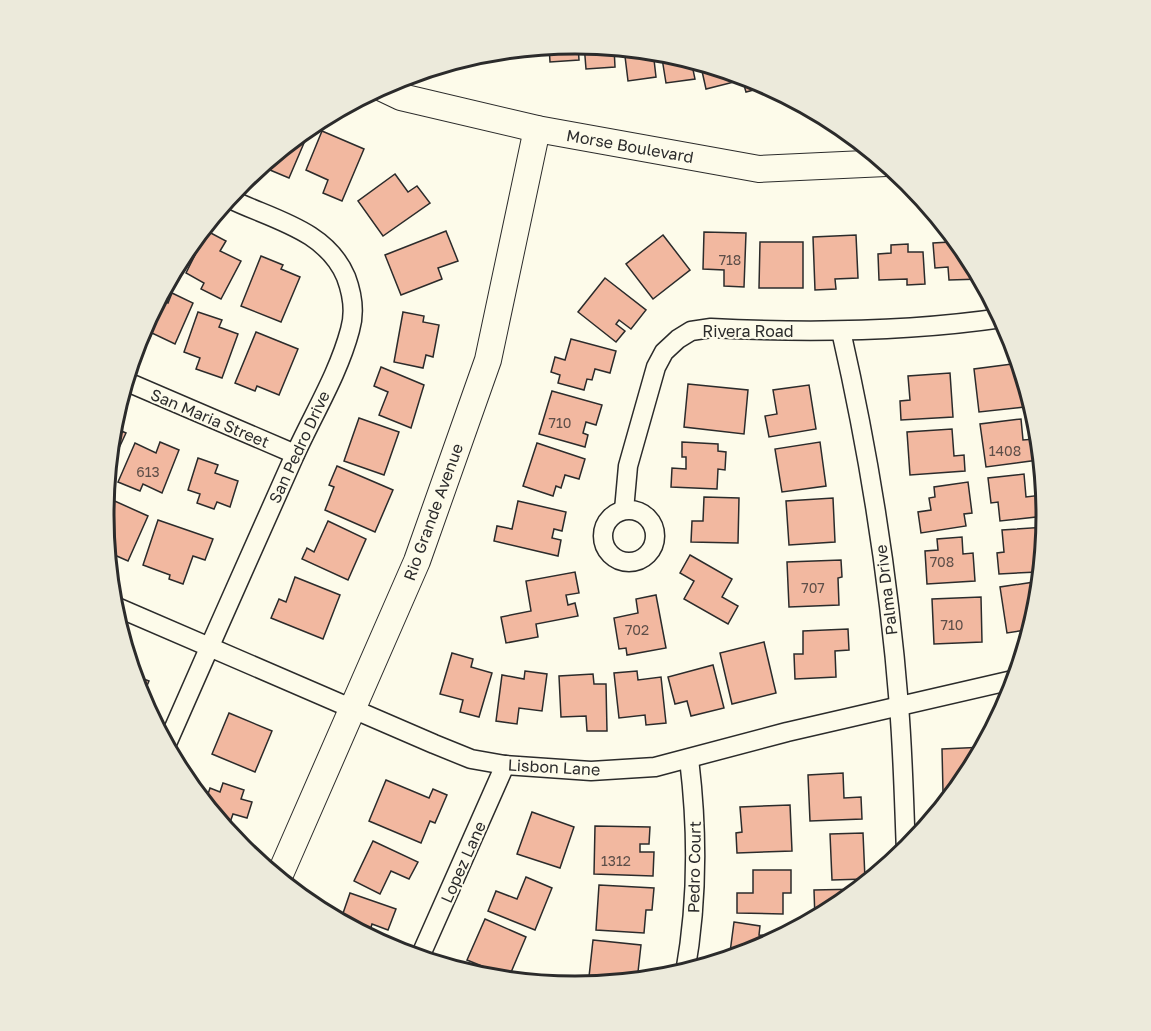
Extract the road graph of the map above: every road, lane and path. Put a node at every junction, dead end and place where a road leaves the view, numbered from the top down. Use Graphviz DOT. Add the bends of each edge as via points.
graph roads {
  1 [pos="392,92"];
  2 [pos="537,129"];
  3 [pos="874,164"];
  4 [pos="237,202"];
  5 [pos="993,319"];
  6 [pos="841,331"];
  7 [pos="133,385"];
  8 [pos="295,454"];
  9 [pos="624,510"];
  10 [pos="124,610"];
  11 [pos="209,648"];
  12 [pos="1006,681"];
  13 [pos="899,706"];
  14 [pos="353,708"];
  15 [pos="170,736"];
  16 [pos="689,759"];
  17 [pos="505,765"];
  18 [pos="905,838"];
  19 [pos="282,871"];
  20 [pos="422,951"];
  21 [pos="687,963"];
  1 -- 2 [label="street, Morse Boulevard"];
  2 -- 3 [label="street, Morse Boulevard" via="759,169"];
  2 -- 14 [label="street, Rio Grande Avenue" via="488,360 417,561"];
  4 -- 8 [label="street, San Pedro Drive" via="318,240 335,255 352,301 351,327 343,354"];
  5 -- 6 [label="street, Rivera Road"];
  6 -- 9 [label="street, Rivera Road" via="711,328 678,339 656,367 628,466"];
  6 -- 13 [label="street, Palma Drive" via="876,512"];
  7 -- 8 [label="street, San Maria Street"];
  8 -- 11 [label="street, San Pedro Drive"];
  10 -- 11 [label="street, Lisbon Lane"];
  11 -- 14 [label="street, Lisbon Lane"];
  11 -- 15 [label="street, San Pedro Drive"];
  12 -- 13 [label="street, Lisbon Lane"];
  13 -- 16 [label="street, Lisbon Lane"];
  13 -- 18 [label="street, Palma Drive"];
  14 -- 17 [label="street, Lisbon Lane" via="471,759"];
  14 -- 19 [label="street, Rio Grande Avenue"];
  16 -- 17 [label="street, Lisbon Lane" via="655,767 591,771"];
  16 -- 21 [label="street, Pedro Court" via="697,872"];
  17 -- 20 [label="street, Lopez Lane"];
}
